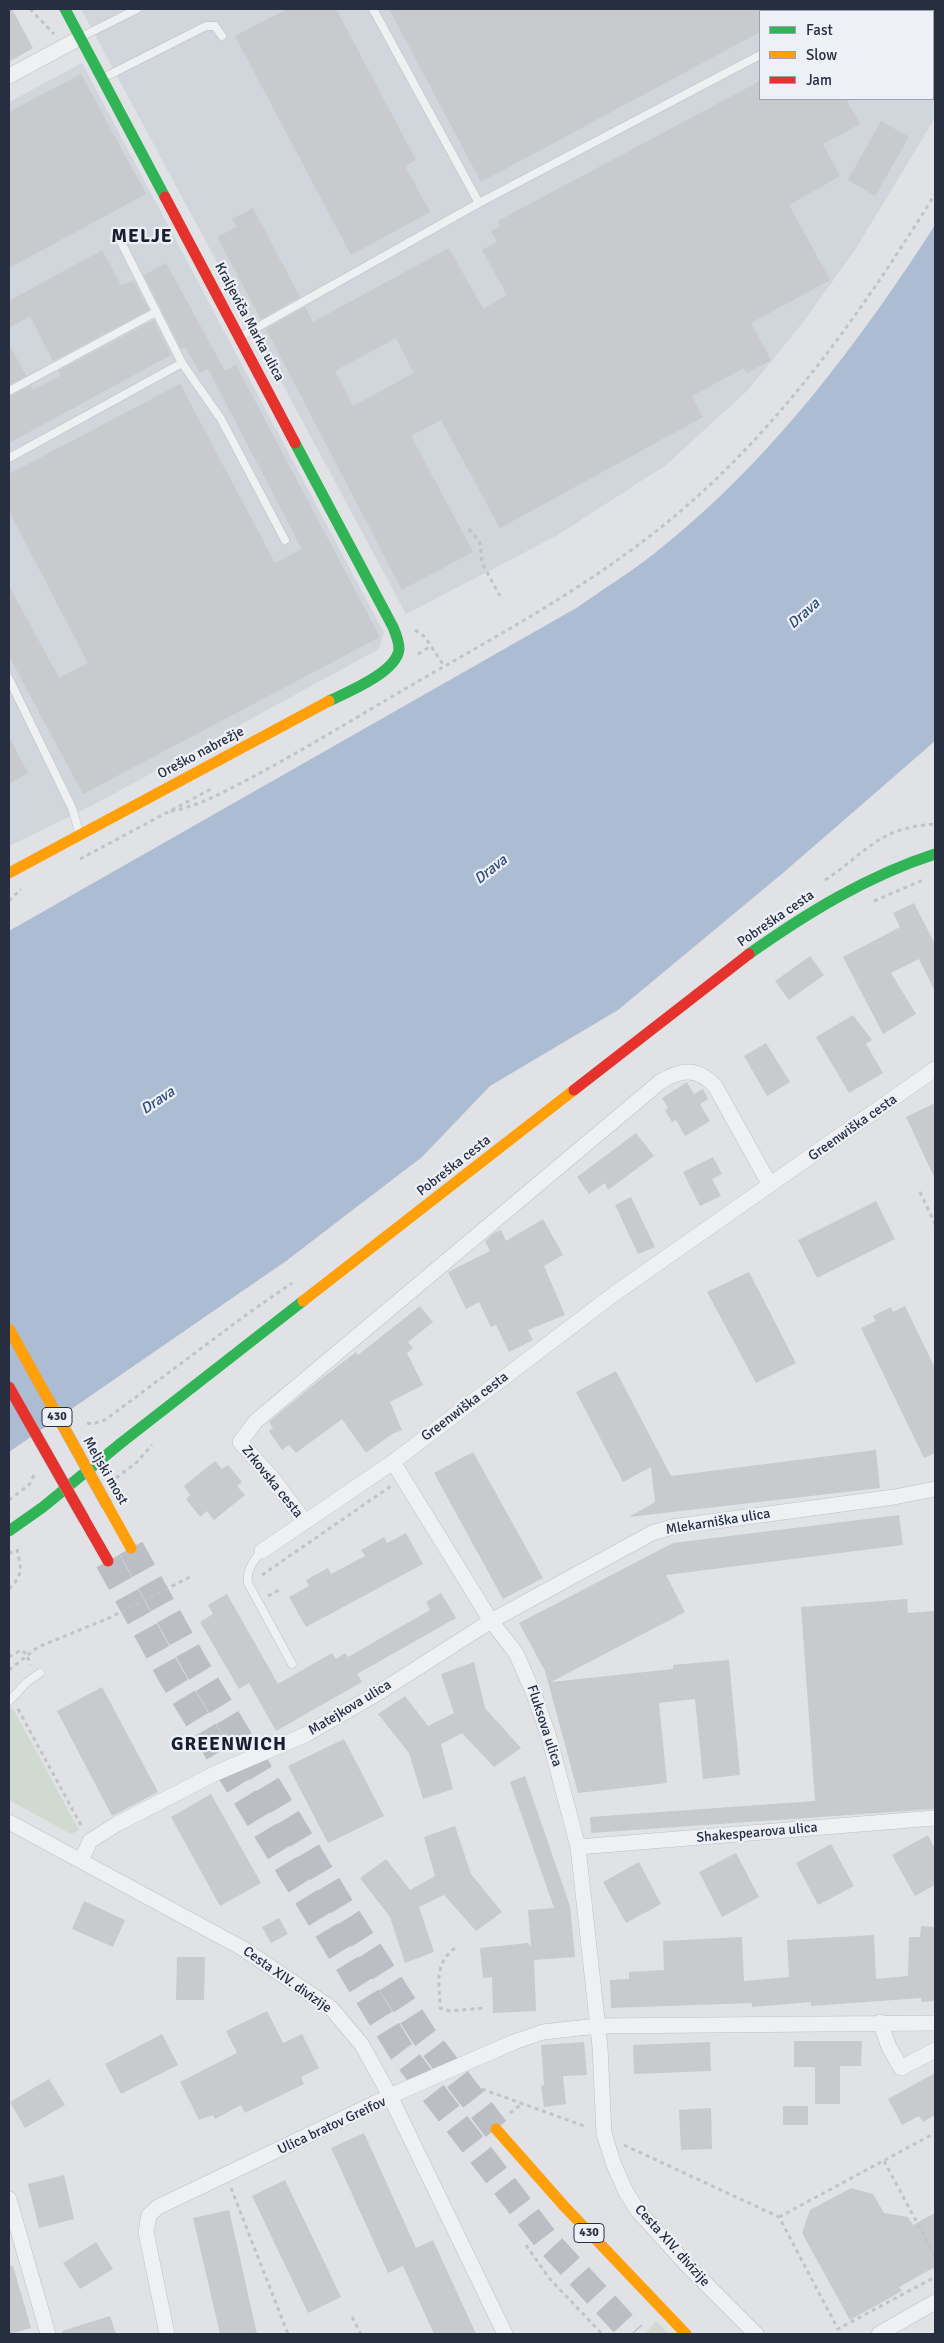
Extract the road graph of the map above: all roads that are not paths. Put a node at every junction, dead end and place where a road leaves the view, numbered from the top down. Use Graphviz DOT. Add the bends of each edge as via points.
graph roads {
  1 [pos="65,9"];
  2 [pos="137,9"];
  3 [pos="373,9"];
  4 [pos="123,12"];
  5 [pos="222,36"];
  6 [pos="80,38"];
  7 [pos="759,56"];
  8 [pos="9,76"];
  9 [pos="103,78"];
  10 [pos="479,203"];
  11 [pos="121,242"];
  12 [pos="156,312"];
  13 [pos="240,337"];
  14 [pos="182,363"];
  15 [pos="9,391"];
  16 [pos="9,458"];
  17 [pos="285,540"];
  18 [pos="399,646"];
  19 [pos="9,679"];
  20 [pos="80,835"];
  21 [pos="935,854"];
  22 [pos="9,873"];
  23 [pos="935,1069"];
  24 [pos="770,1185"];
  25 [pos="9,1329"];
  26 [pos="9,1387"];
  27 [pos="64,1453"];
  28 [pos="393,1462"];
  29 [pos="79,1478"];
  30 [pos="935,1489"];
  31 [pos="305,1522"];
  32 [pos="9,1531"];
  33 [pos="131,1548"];
  34 [pos="262,1551"];
  35 [pos="108,1562"];
  36 [pos="491,1621"];
  37 [pos="292,1664"];
  38 [pos="40,1673"];
  39 [pos="10,1699"];
  40 [pos="935,1818"];
  41 [pos="9,1822"];
  42 [pos="578,1847"];
  43 [pos="81,1861"];
  44 [pos="880,2022"];
  45 [pos="935,2023"];
  46 [pos="597,2026"];
  47 [pos="935,2050"];
  48 [pos="390,2096"];
  49 [pos="496,2129"];
  50 [pos="9,2199"];
  51 [pos="935,2302"];
  52 [pos="48,2334"];
  53 [pos="167,2334"];
  54 [pos="505,2334"];
  55 [pos="686,2334"];
  56 [pos="756,2334"];
  57 [pos="879,2334"];
  1 -- 6 [label="main road, Kraljeviča Marka ulica"];
  2 -- 4 [label="lane"];
  3 -- 10 [label="lane"];
  4 -- 6 [label="lane"];
  5 -- 9 [label="lane" via="215,26 206,26"];
  6 -- 8 [label="street"];
  6 -- 9 [label="main road, Kraljeviča Marka ulica"];
  7 -- 10 [label="lane"];
  9 -- 13 [label="main road, Kraljeviča Marka ulica"];
  10 -- 13 [label="lane"];
  11 -- 12 [label="lane"];
  12 -- 14 [label="lane"];
  12 -- 15 [label="lane"];
  13 -- 18 [label="main road, Kraljeviča Marka ulica"];
  14 -- 16 [label="lane"];
  14 -- 17 [label="lane" via="221,419"];
  18 -- 20 [label="main road, Oreško nabrežje" via="396,662 375,677"];
  19 -- 20 [label="lane" via="72,808"];
  20 -- 22 [label="main road, Oreško nabrežje"];
  21 -- 29 [label="main road, Pobreška cesta" via="915,859 823,905 745,957"];
  23 -- 24 [label="street, Greenwiška cesta"];
  24 -- 28 [label="street, Greenwiška cesta" via="614,1294"];
  24 -- 31 [label="street, Zrkovska cesta" via="707,1077 685,1072 660,1082 256,1421 240,1442"];
  25 -- 33 [label="main road, Meljski most / 430, bridge"];
  26 -- 35 [label="main road, 430, bridge"];
  27 -- 29 [label="main road"];
  28 -- 31 [label="street, Greenwiška cesta"];
  28 -- 36 [label="street, Fluksova ulica"];
  29 -- 32 [label="main road, Pobreška cesta"];
  30 -- 36 [label="street, Mlekarniška ulica" via="672,1527 634,1543"];
  31 -- 34 [label="street, Greenwiška cesta"];
  34 -- 37 [label="lane, Greenwiška cesta" via="249,1570 248,1584"];
  36 -- 42 [label="street, Fluksova ulica" via="516,1653 534,1694 549,1737"];
  36 -- 43 [label="street, Matejkova ulica" via="305,1735 216,1772 117,1824 90,1841"];
  38 -- 39 [label="lane"];
  40 -- 42 [label="street, Shakespearova ulica"];
  41 -- 43 [label="street, Cesta XIV. divizije"];
  42 -- 46 [label="street, Fluksova ulica"];
  43 -- 48 [label="street, Cesta XIV. divizije" via="242,1948 331,2008 362,2045"];
  44 -- 45 [label="street"];
  44 -- 46 [label="street"];
  44 -- 47 [label="street" via="901,2068"];
  46 -- 48 [label="street" via="528,2036"];
  46 -- 56 [label="street, Cesta XIV. divizije" via="604,2134 626,2192 688,2266"];
  48 -- 53 [label="street, Ulica bratov Greifov" via="158,2207 149,2215 146,2232"];
  48 -- 54 [label="street, Ulica bratov Greifov"];
  49 -- 55 [label="main road, 430"];
  50 -- 52 [label="street"];
  51 -- 57 [label="street"];
}
